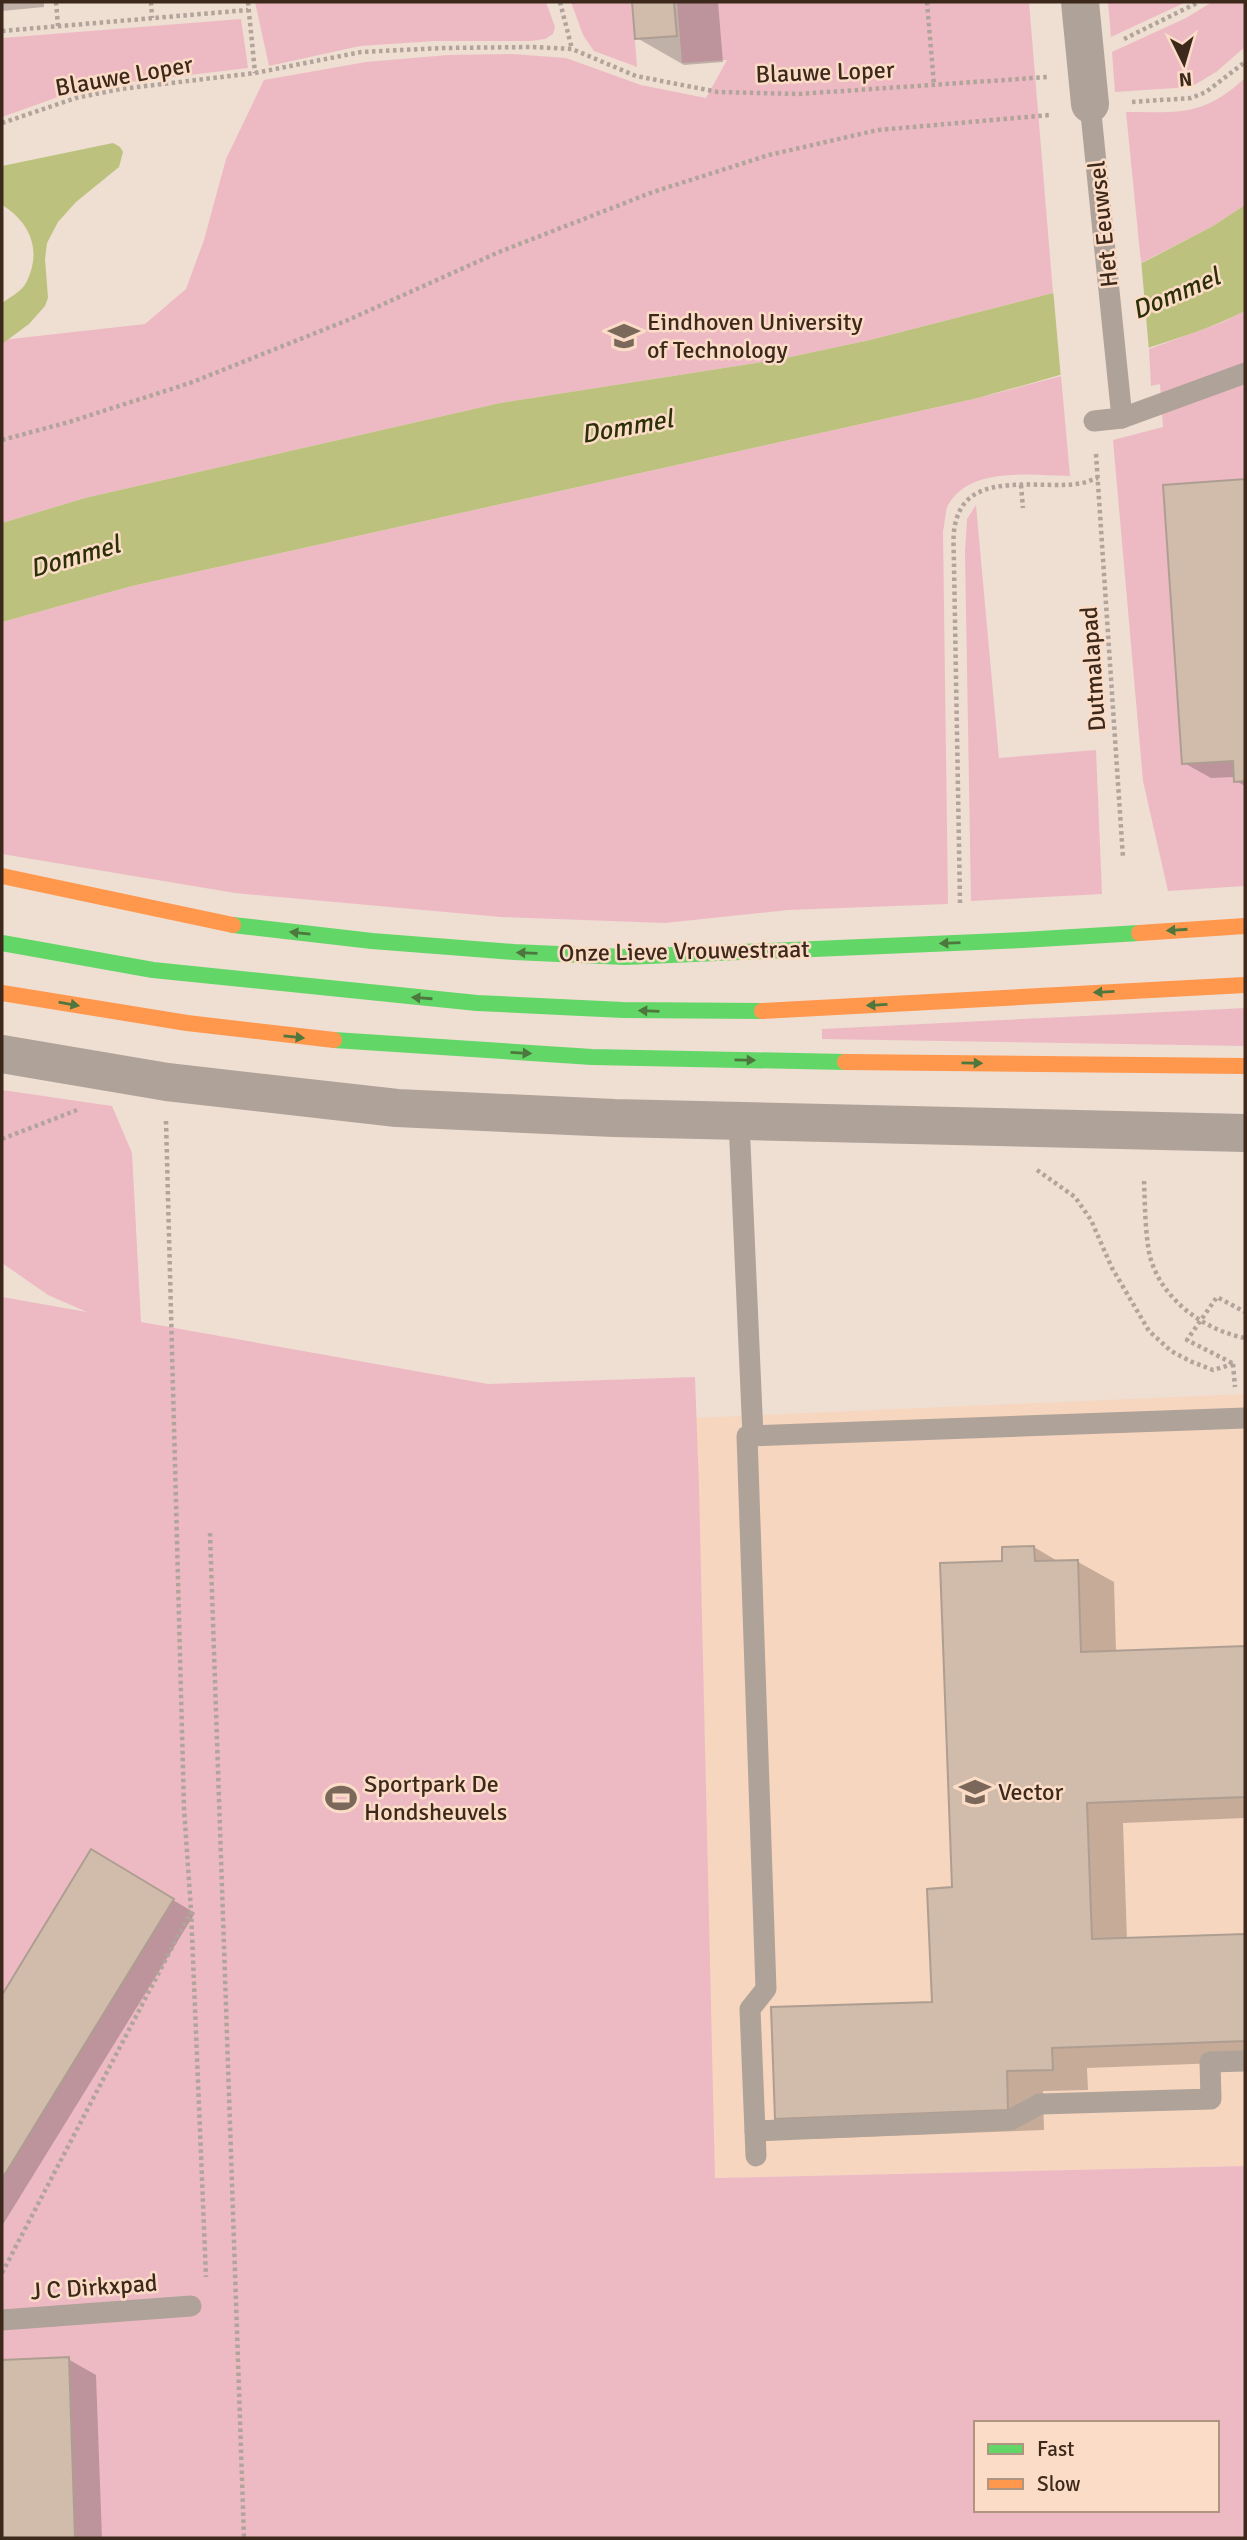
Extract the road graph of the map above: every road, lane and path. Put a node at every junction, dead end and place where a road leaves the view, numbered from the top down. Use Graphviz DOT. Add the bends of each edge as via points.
graph roads {
  1 [pos="56,2"];
  2 [pos="151,2"];
  3 [pos="248,2"];
  4 [pos="561,2"];
  5 [pos="927,2"];
  6 [pos="1080,2"];
  7 [pos="1199,2"];
  8 [pos="248,10"];
  9 [pos="152,18"];
  10 [pos="58,26"];
  11 [pos="2,31"];
  12 [pos="572,49"];
  13 [pos="1245,62"];
  14 [pos="255,73"];
  15 [pos="1087,78"];
  16 [pos="934,85"];
  17 [pos="1051,115"];
  18 [pos="2,122"];
  19 [pos="1245,373"];
  20 [pos="1122,418"];
  21 [pos="1094,421"];
  22 [pos="2,440"];
  23 [pos="1021,485"];
  24 [pos="1023,509"];
  25 [pos="1123,858"];
  26 [pos="2,876"];
  27 [pos="1245,926"];
  28 [pos="2,943"];
  29 [pos="960,943"];
  30 [pos="1245,985"];
  31 [pos="2,993"];
  32 [pos="2,1054"];
  33 [pos="1245,1066"];
  34 [pos="167,1082"];
  35 [pos="739,1121"];
  36 [pos="1245,1133"];
  37 [pos="1029,1165"];
  38 [pos="1144,1181"];
  39 [pos="1245,1312"];
  40 [pos="1200,1321"];
  41 [pos="1245,1338"];
  42 [pos="1245,1418"];
  43 [pos="753,1436"];
  44 [pos="210,1533"];
  45 [pos="191,1910"];
  46 [pos="1245,2061"];
  47 [pos="755,2131"];
  48 [pos="756,2156"];
  49 [pos="2,2273"];
  50 [pos="191,2306"];
  51 [pos="2,2320"];
  52 [pos="244,2538"];
  1 -- 10 [label="path"];
  2 -- 9 [label="path"];
  3 -- 8 [label="path"];
  4 -- 12 [label="path"];
  5 -- 16 [label="path"];
  6 -- 15 [label="street, Het Eeuwsel"];
  7 -- 15 [label="path"];
  8 -- 9 [label="path, Blauwe Loper"];
  8 -- 14 [label="path"];
  9 -- 10 [label="path, Blauwe Loper"];
  10 -- 11 [label="path, Blauwe Loper"];
  12 -- 14 [label="path, Blauwe Loper" via="361,52"];
  12 -- 16 [label="path, Blauwe Loper" via="636,76 718,92 799,94"];
  13 -- 15 [label="path" via="1191,98"];
  14 -- 18 [label="path, Blauwe Loper" via="76,98"];
  15 -- 16 [label="path, Blauwe Loper"];
  15 -- 20 [label="lane, Het Eeuwsel"];
  17 -- 22 [label="path" via="878,130 769,155 653,192 512,247 190,383"];
  19 -- 20 [label="lane"];
  20 -- 21 [label="lane"];
  23 -- 24 [label="path"];
  23 -- 25 [label="path, Dutmalapad" via="1082,483 1098,478"];
  23 -- 29 [label="path" via="983,489 964,502 956,521"];
  29 -- 26 [label="main road, Onze Lieve Vrouwestraat, one-way" via="625,957 514,952 229,925"];
  27 -- 29 [label="main road, Onze Lieve Vrouwestraat, one-way"];
  30 -- 28 [label="main road, one-way" via="759,1011 623,1010 438,1000 225,979"];
  31 -- 33 [label="main road, one-way" via="283,1035 449,1049 676,1060"];
  32 -- 34 [label="street"];
  34 -- 35 [label="street" via="397,1108"];
  34 -- 45 [label="path" via="184,1808"];
  35 -- 36 [label="street"];
  35 -- 43 [label="lane"];
  37 -- 40 [label="path" via="1075,1197 1149,1331 1192,1362 1213,1370 1233,1364 1187,1340"];
  38 -- 40 [label="path" via="1150,1254 1160,1278"];
  39 -- 40 [label="path" via="1217,1297"];
  40 -- 41 [label="path"];
  42 -- 43 [label="lane"];
  43 -- 47 [label="lane" via="747,1436 766,1989 750,2009"];
  44 -- 52 [label="path"];
  45 -- 49 [label="path"];
  45 -- 50 [label="path" via="207,2298"];
  46 -- 47 [label="lane" via="1210,2062 1211,2099 1040,2104 1010,2120"];
  47 -- 48 [label="lane"];
  50 -- 51 [label="lane, J C Dirkxpad"];
}
